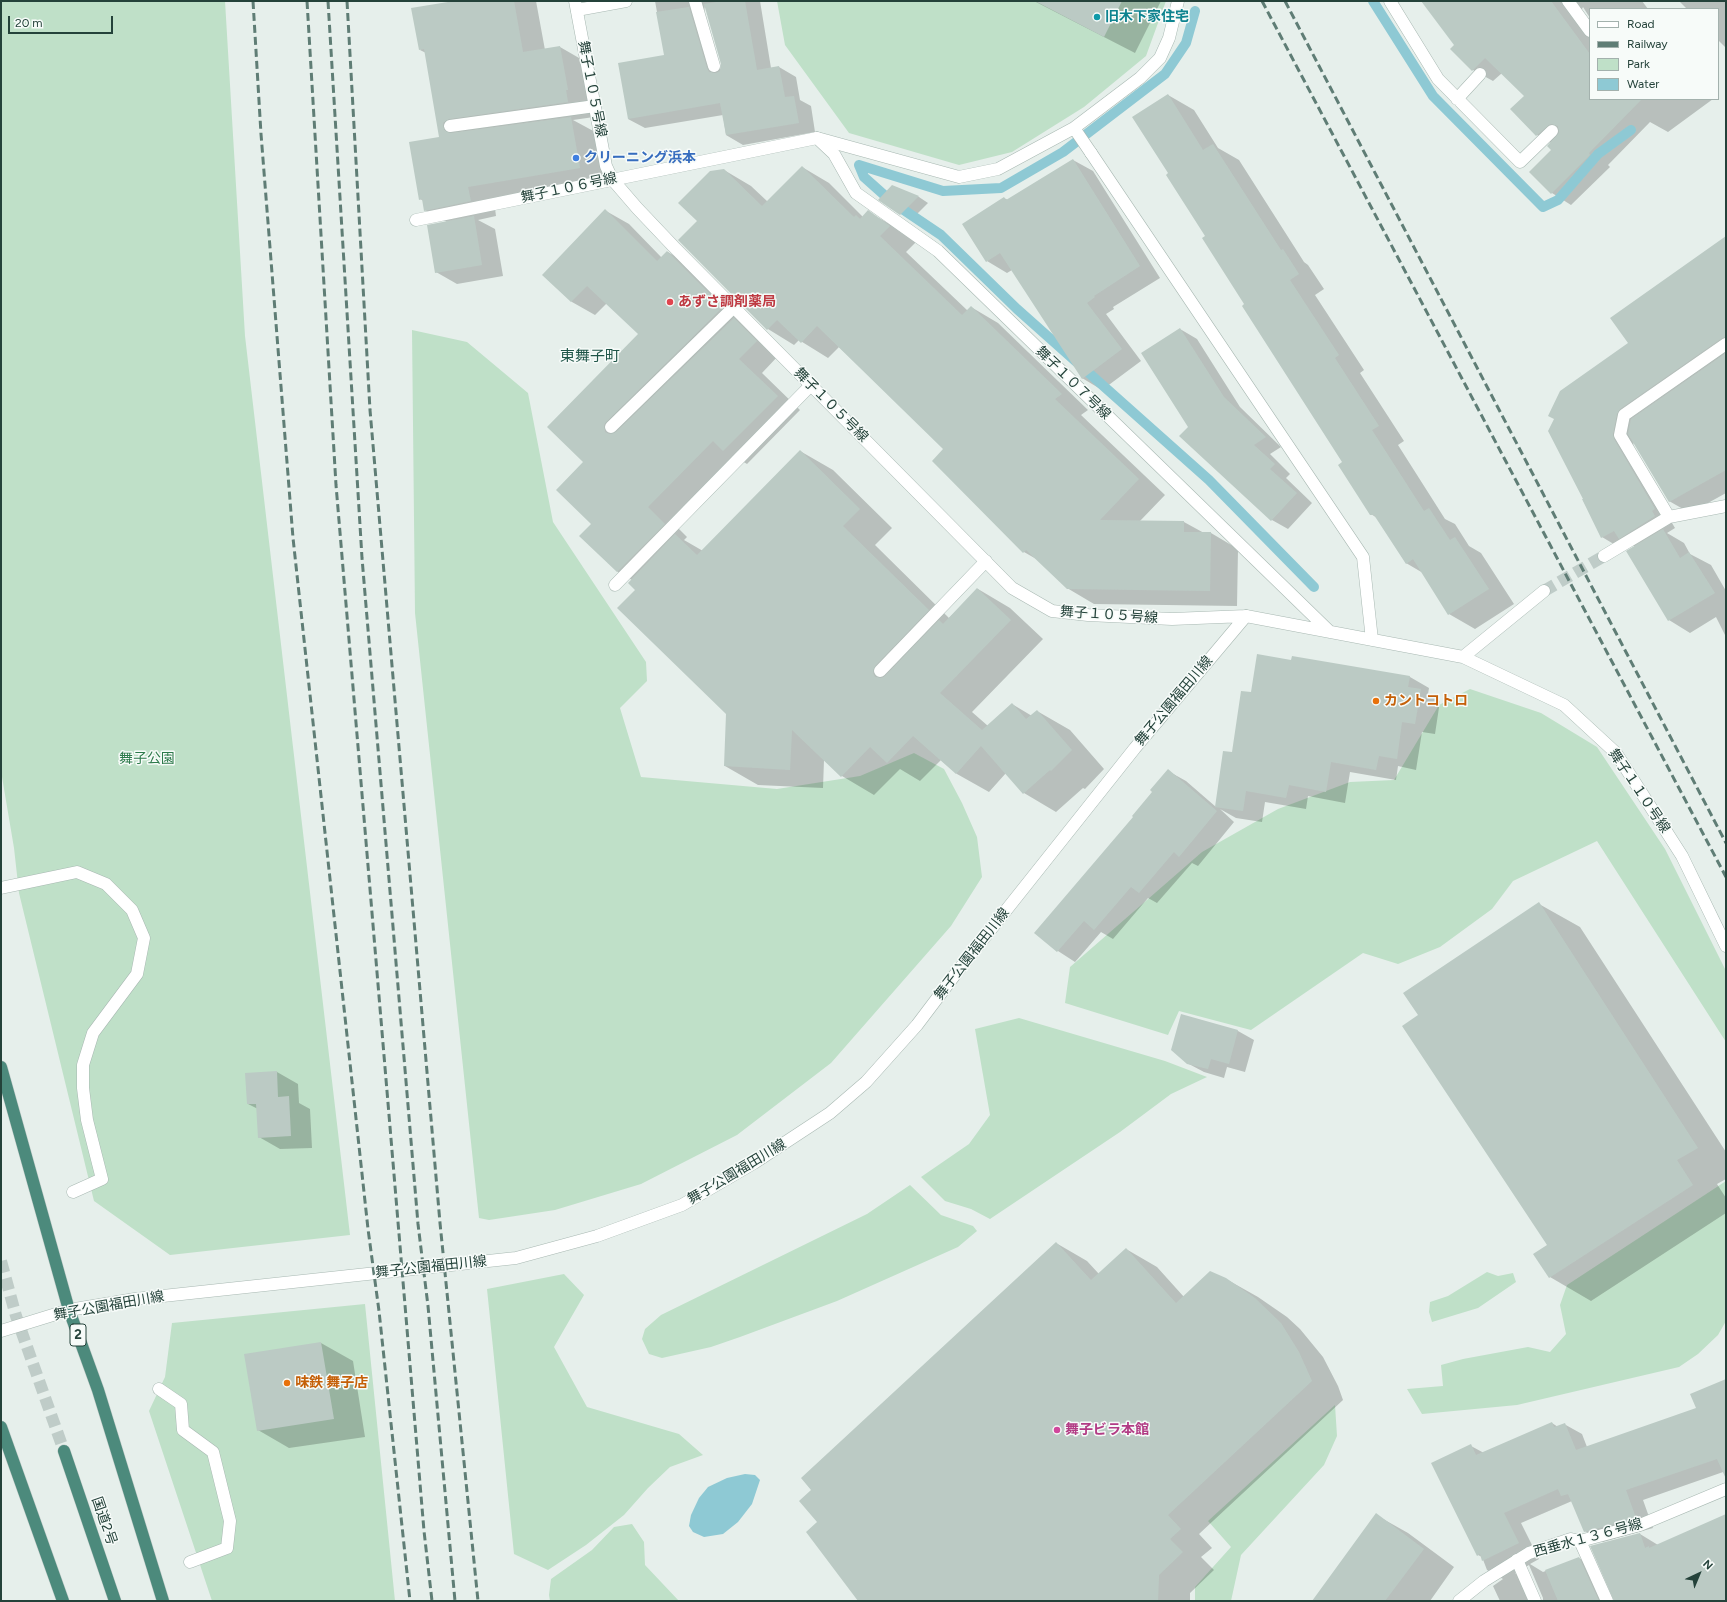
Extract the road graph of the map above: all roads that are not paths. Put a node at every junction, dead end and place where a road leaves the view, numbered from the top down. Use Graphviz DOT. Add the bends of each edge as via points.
graph roads {
  1 [pos="626,1"];
  2 [pos="695,1"];
  3 [pos="1178,1"];
  4 [pos="1390,1"];
  5 [pos="1568,1"];
  6 [pos="576,6"];
  7 [pos="1589,30"];
  8 [pos="714,66"];
  9 [pos="1480,74"];
  10 [pos="1457,99"];
  11 [pos="595,106"];
  12 [pos="450,126"];
  13 [pos="1076,131"];
  14 [pos="1552,131"];
  15 [pos="817,138"];
  16 [pos="612,179"];
  17 [pos="416,220"];
  18 [pos="734,307"];
  19 [pos="1726,344"];
  20 [pos="811,385"];
  21 [pos="611,427"];
  22 [pos="1726,506"];
  23 [pos="1669,517"];
  24 [pos="1604,556"];
  25 [pos="986,561"];
  26 [pos="615,585"];
  27 [pos="1544,591"];
  28 [pos="1246,616"];
  29 [pos="1330,632"];
  30 [pos="1372,640"];
  31 [pos="1463,657"];
  32 [pos="880,671"];
  33 [pos="1,888"];
  34 [pos="1726,946"];
  35 [pos="1,1067"];
  36 [pos="73,1192"];
  37 [pos="69,1310"];
  38 [pos="1,1331"];
  39 [pos="159,1389"];
  40 [pos="1,1427"];
  41 [pos="64,1451"];
  42 [pos="1726,1489"];
  43 [pos="1580,1541"];
  44 [pos="1517,1560"];
  45 [pos="190,1562"];
  46 [pos="64,1601"];
  47 [pos="115,1601"];
  48 [pos="163,1601"];
  49 [pos="1459,1601"];
  50 [pos="1535,1601"];
  51 [pos="1607,1601"];
  1 -- 6 [label="street"];
  2 -- 8 [label="street"];
  3 -- 13 [label="street" via="1169,38 1160,58"];
  4 -- 10 [label="street" via="1438,79"];
  5 -- 7 [label="street"];
  6 -- 11 [label="street, 舞子１０５号線"];
  9 -- 10 [label="street"];
  10 -- 14 [label="street" via="1520,162"];
  11 -- 12 [label="street"];
  11 -- 16 [label="street, 舞子１０５号線" via="606,166"];
  13 -- 15 [label="street" via="998,169 959,177"];
  13 -- 30 [label="street" via="1363,557"];
  15 -- 16 [label="street, 舞子１０６号線"];
  15 -- 29 [label="street, 舞子１０７号線" via="834,154 856,193 938,251"];
  16 -- 17 [label="street, 舞子１０６号線"];
  16 -- 18 [label="street, 舞子１０５号線"];
  18 -- 20 [label="street, 舞子１０５号線"];
  18 -- 21 [label="street"];
  19 -- 23 [label="street" via="1624,415 1620,435"];
  20 -- 25 [label="street, 舞子１０５号線"];
  20 -- 26 [label="street"];
  22 -- 23 [label="street"];
  23 -- 24 [label="street"];
  25 -- 28 [label="street, 舞子１０５号線" via="1012,588 1052,611 1172,619"];
  25 -- 32 [label="street"];
  27 -- 31 [label="street"];
  28 -- 29 [label="street, 舞子１０５号線"];
  28 -- 37 [label="street, 舞子公園福田川線" via="1130,754 917,1025 872,1076 830,1113 754,1163 682,1205 597,1236 516,1258 135,1299"];
  29 -- 30 [label="street, 舞子１０５号線"];
  30 -- 31 [label="street, 舞子１１０号線"];
  31 -- 34 [label="street, 舞子１１０号線" via="1564,704 1616,753 1682,856"];
  33 -- 36 [label="street" via="77,872 106,884 132,910 144,938 137,974 93,1033 83,1065 87,1120 102,1179"];
  35 -- 37 [label="highway, 2"];
  37 -- 38 [label="street, 舞子公園福田川線"];
  37 -- 48 [label="highway, 2" via="98,1390"];
  39 -- 45 [label="street" via="181,1404 183,1430 213,1452 230,1521 227,1548"];
  40 -- 46 [label="highway"];
  41 -- 47 [label="highway, 国道2号"];
  42 -- 43 [label="street, 西垂水１３６号線" via="1640,1525"];
  43 -- 44 [label="street, 西垂水１３６号線" via="1571,1539 1529,1553"];
  43 -- 51 [label="street"];
  44 -- 49 [label="street, 西垂水１３６号線" via="1484,1580"];
  44 -- 50 [label="street"];
}
